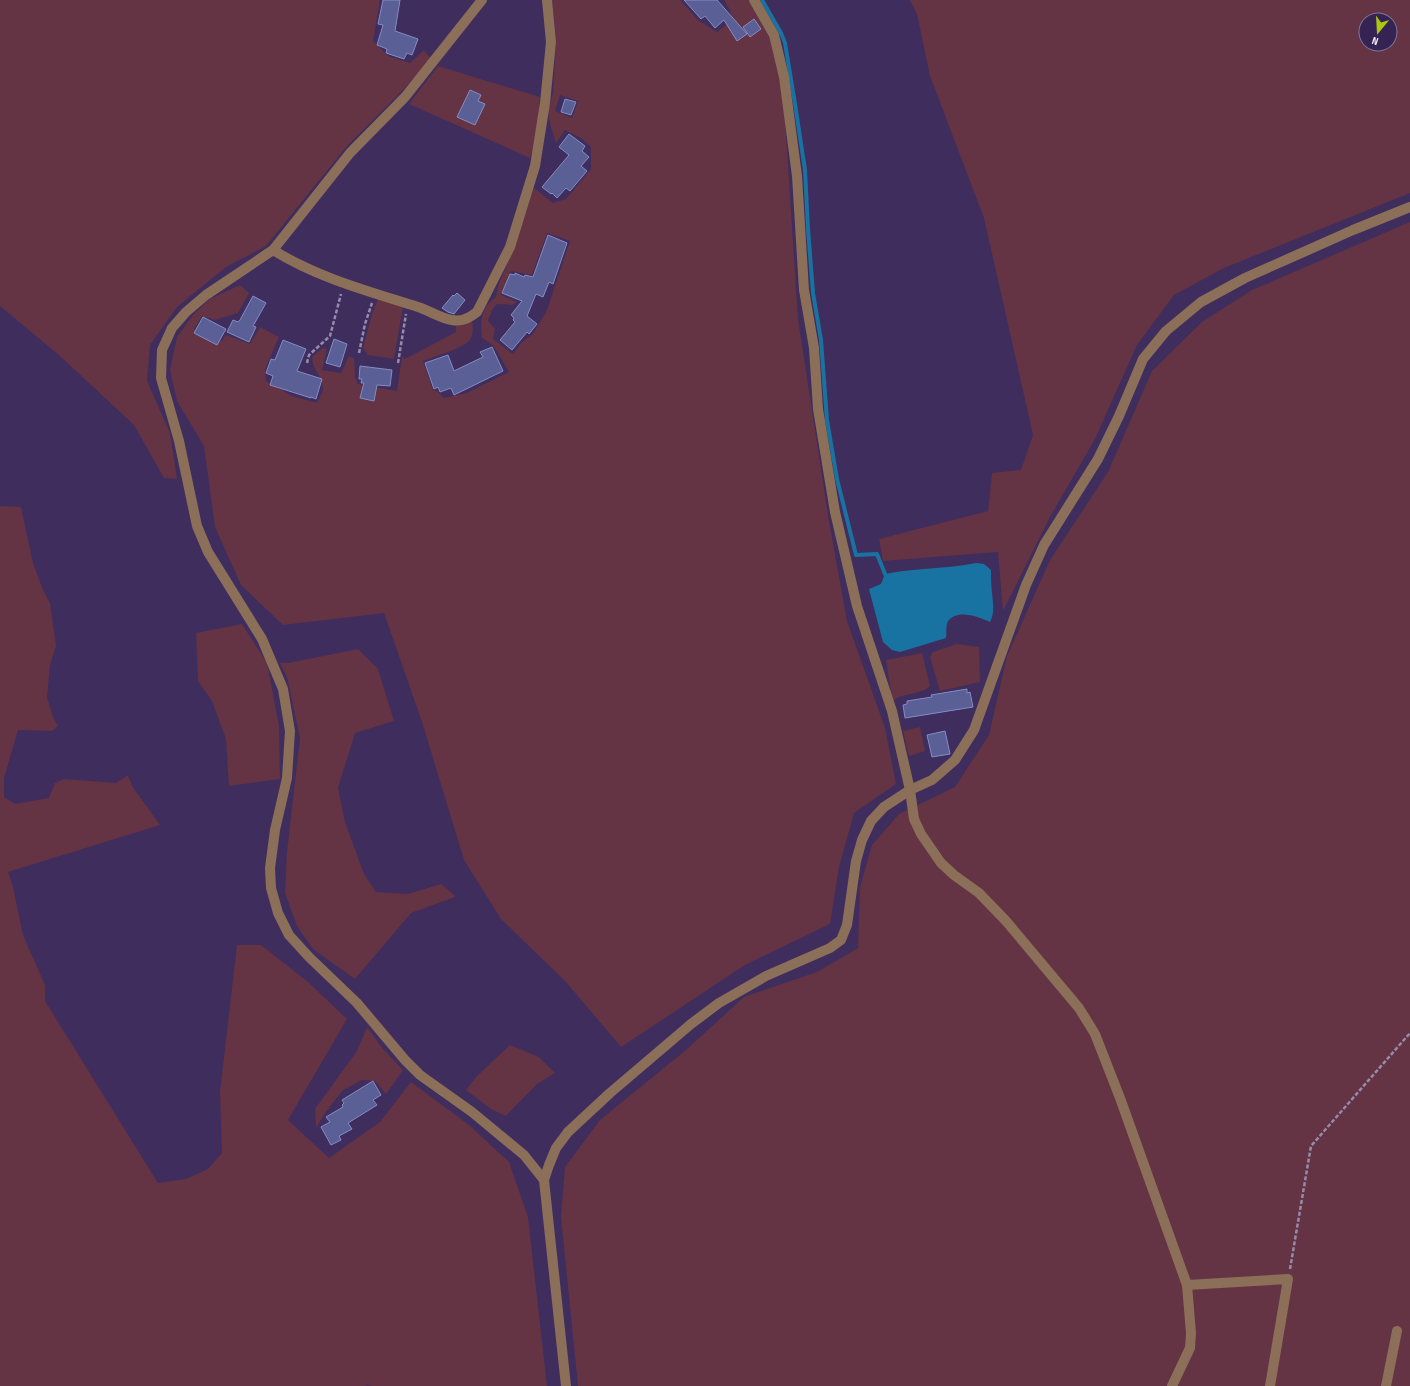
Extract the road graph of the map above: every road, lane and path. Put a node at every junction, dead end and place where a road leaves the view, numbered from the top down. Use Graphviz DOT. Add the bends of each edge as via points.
graph roads {
  1 [pos="482,0"];
  2 [pos="547,0"];
  3 [pos="754,0"];
  4 [pos="1410,207"];
  5 [pos="273,250"];
  6 [pos="344,284"];
  7 [pos="375,293"];
  8 [pos="407,304"];
  9 [pos="359,353"];
  10 [pos="307,363"];
  11 [pos="398,363"];
  12 [pos="910,790"];
  13 [pos="1410,1033"];
  14 [pos="544,1180"];
  15 [pos="1288,1280"];
  16 [pos="1187,1285"];
  17 [pos="1396,1331"];
  18 [pos="566,1386"];
  19 [pos="1172,1386"];
  20 [pos="1270,1386"];
  21 [pos="1386,1386"];
  1 -- 5 [label="street" via="405,97 350,153"];
  2 -- 8 [label="street" via="551,42 540,144 510,247 477,312 469,318 450,320"];
  3 -- 12 [label="street" via="774,35 784,78 797,176 804,290 814,348 818,409 835,512 857,606 892,711"];
  4 -- 12 [label="street" via="1245,278 1201,302 1166,331 1143,358 1098,459 1044,545 1026,585 974,730 955,760 932,780"];
  5 -- 6 [label="street" via="324,277"];
  5 -- 14 [label="street" via="206,295 186,312 172,328 162,350 161,378 179,441 197,526 208,552 262,639 283,689 290,731 287,778 275,830 270,888 289,935 357,1003 405,1060 420,1075 472,1112 524,1155"];
  6 -- 7 [label="street"];
  6 -- 10 [label="path" via="330,336 309,355"];
  7 -- 8 [label="street"];
  7 -- 9 [label="path"];
  8 -- 11 [label="path"];
  12 -- 14 [label="street" via="884,807 871,820 856,861 846,925 841,940 830,948 766,976 719,1003 691,1024 568,1132 556,1148"];
  12 -- 16 [label="street" via="914,819 941,863 979,893 1006,921 1079,1008 1095,1034"];
  13 -- 15 [label="path" via="1311,1146"];
  14 -- 18 [label="street"];
  15 -- 16 [label="street"];
  15 -- 20 [label="street"];
  16 -- 19 [label="street" via="1190,1348"];
  17 -- 21 [label="street"];
}
